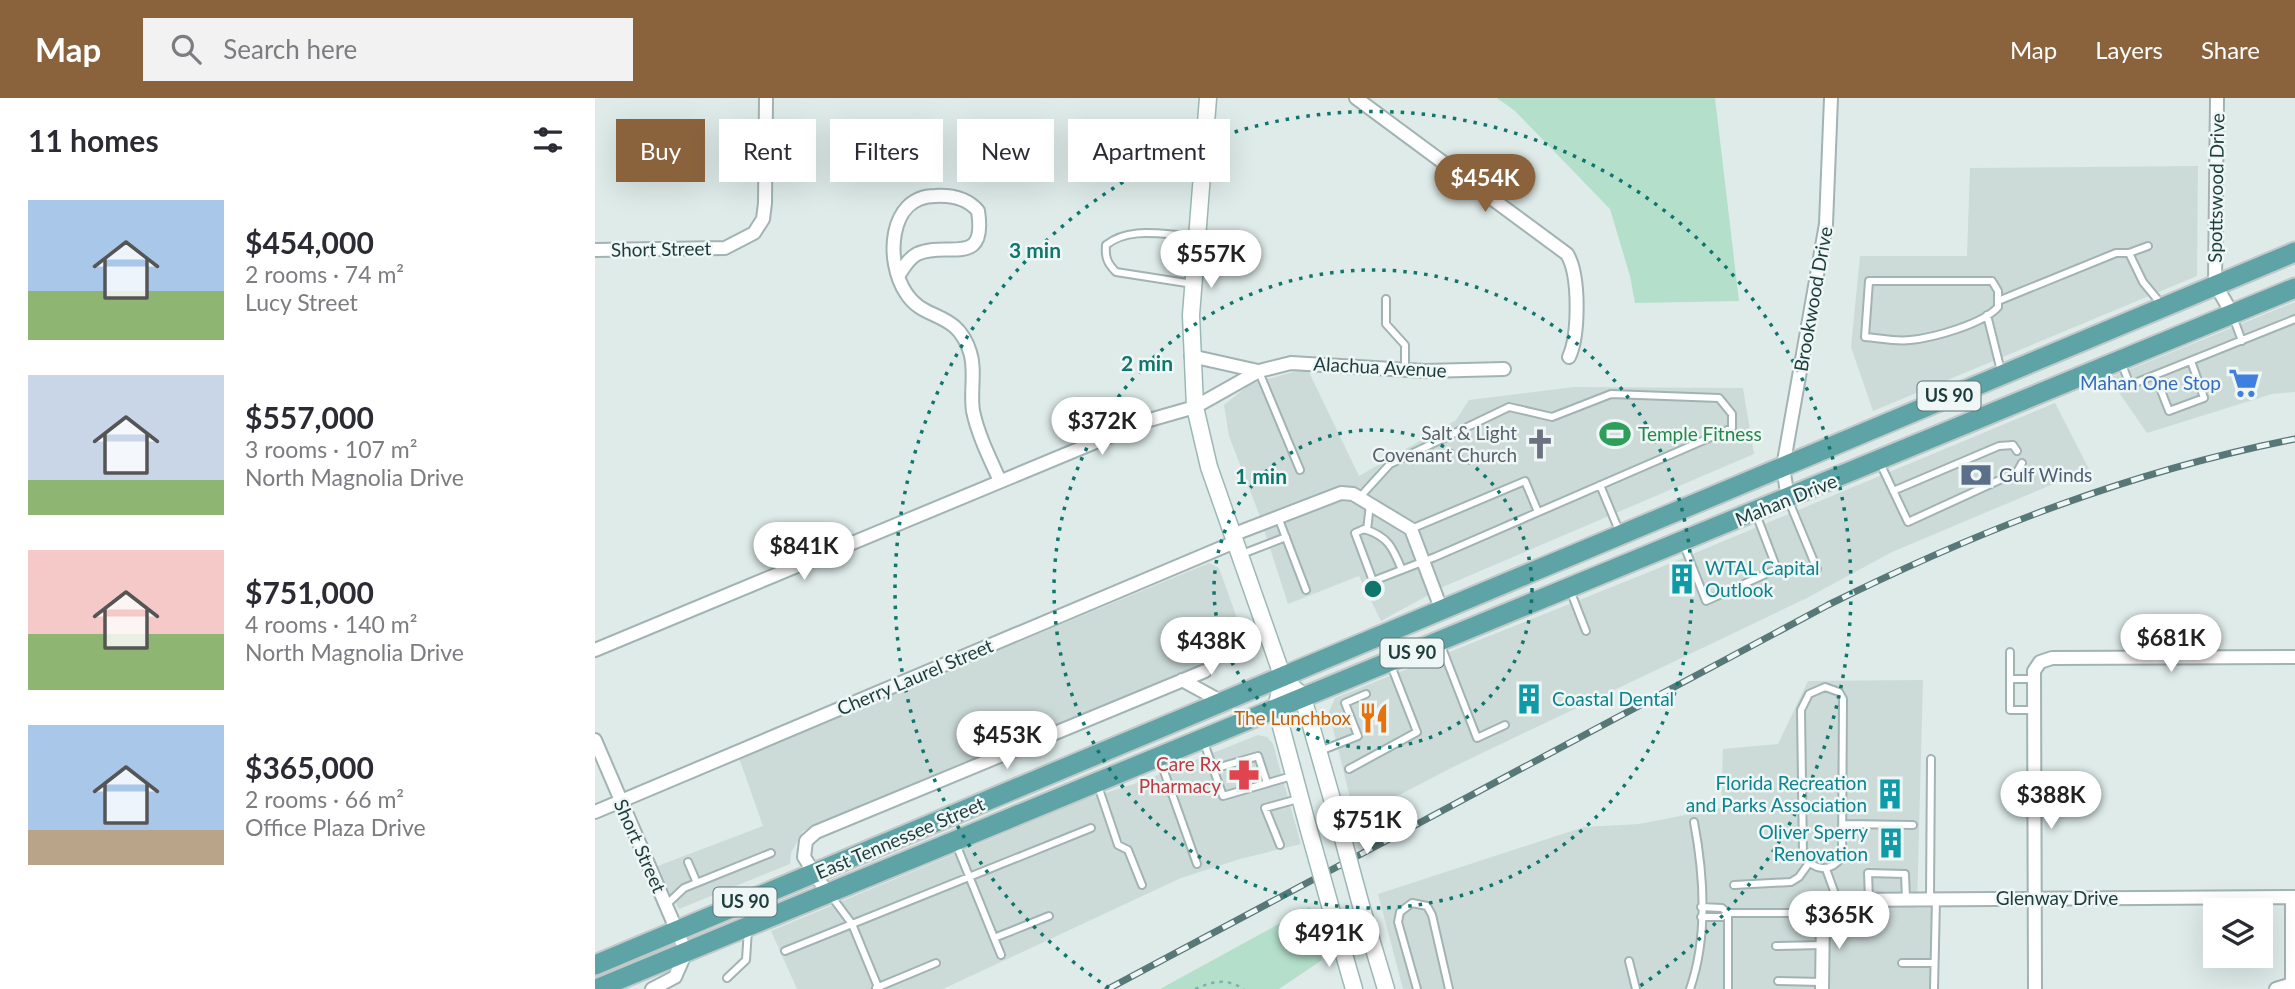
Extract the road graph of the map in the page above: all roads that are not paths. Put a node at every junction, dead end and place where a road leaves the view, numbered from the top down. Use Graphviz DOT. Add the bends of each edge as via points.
graph roads {
  1 [pos="767,98"];
  2 [pos="1209,98"];
  3 [pos="1356,98"];
  4 [pos="1831,98"];
  5 [pos="2217,98"];
  6 [pos="1197,236"];
  7 [pos="2148,246"];
  8 [pos="595,250"];
  9 [pos="2295,252"];
  10 [pos="2129,253"];
  11 [pos="899,275"];
  12 [pos="1193,285"];
  13 [pos="2215,285"];
  14 [pos="2295,288"];
  15 [pos="1386,299"];
  16 [pos="1998,301"];
  17 [pos="2163,306"];
  18 [pos="1987,315"];
  19 [pos="2233,315"];
  20 [pos="2295,319"];
  21 [pos="2242,341"];
  22 [pos="1191,356"];
  23 [pos="1569,357"];
  24 [pos="2120,360"];
  25 [pos="2192,361"];
  26 [pos="1503,369"];
  27 [pos="1405,370"];
  28 [pos="1258,372"];
  29 [pos="2001,373"];
  30 [pos="2155,375"];
  31 [pos="2009,406"];
  32 [pos="1195,407"];
  33 [pos="2017,451"];
  34 [pos="1879,461"];
  35 [pos="2022,463"];
  36 [pos="1783,467"];
  37 [pos="1300,470"];
  38 [pos="1000,481"];
  39 [pos="1600,485"];
  40 [pos="1893,491"];
  41 [pos="1788,499"];
  42 [pos="1364,501"];
  43 [pos="1538,512"];
  44 [pos="1755,512"];
  45 [pos="1278,517"];
  46 [pos="1411,529"];
  47 [pos="1367,530"];
  48 [pos="1621,535"];
  49 [pos="1286,537"];
  50 [pos="1682,542"];
  51 [pos="1236,544"];
  52 [pos="1425,562"];
  53 [pos="1632,562"];
  54 [pos="1817,569"];
  55 [pos="1402,570"];
  56 [pos="1569,588"];
  57 [pos="1306,590"];
  58 [pos="1442,611"];
  59 [pos="1586,631"];
  60 [pos="1439,642"];
  61 [pos="595,650"];
  62 [pos="2010,652"];
  63 [pos="2295,657"];
  64 [pos="1390,662"];
  65 [pos="1205,671"];
  66 [pos="1283,678"];
  67 [pos="2010,679"];
  68 [pos="2034,679"];
  69 [pos="1182,680"];
  70 [pos="1345,680"];
  71 [pos="1366,694"];
  72 [pos="1302,698"];
  73 [pos="1353,699"];
  74 [pos="1224,703"];
  75 [pos="1276,708"];
  76 [pos="2034,710"];
  77 [pos="1505,725"];
  78 [pos="1202,738"];
  79 [pos="595,740"];
  80 [pos="1319,751"];
  81 [pos="1158,757"];
  82 [pos="1931,759"];
  83 [pos="1213,769"];
  84 [pos="1349,769"];
  85 [pos="1294,775"];
  86 [pos="1097,782"];
  87 [pos="1266,783"];
  88 [pos="1300,798"];
  89 [pos="621,802"];
  90 [pos="972,807"];
  91 [pos="595,812"];
  92 [pos="1694,822"];
  93 [pos="1843,824"];
  94 [pos="1913,825"];
  95 [pos="1091,828"];
  96 [pos="955,841"];
  97 [pos="1280,845"];
  98 [pos="771,853"];
  99 [pos="688,862"];
  100 [pos="1809,863"];
  101 [pos="1197,864"];
  102 [pos="1826,869"];
  103 [pos="813,874"];
  104 [pos="969,877"];
  105 [pos="697,883"];
  106 [pos="1142,885"];
  107 [pos="1734,885"];
  108 [pos="828,894"];
  109 [pos="2294,897"];
  110 [pos="2034,898"];
  111 [pos="1869,899"];
  112 [pos="1906,899"];
  113 [pos="1933,899"];
  114 [pos="1838,902"];
  115 [pos="666,905"];
  116 [pos="1700,907"];
  117 [pos="1728,913"];
  118 [pos="1822,913"];
  119 [pos="1049,916"];
  120 [pos="1701,917"];
  121 [pos="852,924"];
  122 [pos="748,926"];
  123 [pos="677,931"];
  124 [pos="994,938"];
  125 [pos="1822,945"];
  126 [pos="1776,946"];
  127 [pos="785,951"];
  128 [pos="686,952"];
  129 [pos="1001,955"];
  130 [pos="1629,961"];
  131 [pos="936,963"];
  132 [pos="1902,963"];
  133 [pos="1934,963"];
  134 [pos="595,965"];
  135 [pos="727,978"];
  136 [pos="1778,981"];
  137 [pos="2294,983"];
  138 [pos="1822,985"];
  139 [pos="876,988"];
  140 [pos="596,989"];
  141 [pos="652,989"];
  142 [pos="1354,989"];
  143 [pos="1386,989"];
  144 [pos="1417,989"];
  145 [pos="1449,989"];
  146 [pos="1636,989"];
  147 [pos="1690,989"];
  148 [pos="1728,989"];
  149 [pos="1934,989"];
  150 [pos="2035,989"];
  151 [pos="2276,989"];
  1 -- 8 [label="street, Short Street" via="765,203 763,219 754,233 725,248"];
  2 -- 6 [label="main road"];
  3 -- 23 [label="street" via="1567,254 1576,274 1574,345"];
  4 -- 36 [label="street, Brookwood Drive" via="1826,224"];
  5 -- 13 [label="street, Spottswood Drive"];
  6 -- 12 [label="main road"];
  6 -- 12 [label="lane" via="1129,233 1107,244 1105,254 1116,272"];
  7 -- 10 [label="lane"];
  9 -- 13 [label="main road, Mahan Drive / US 90"];
  10 -- 16 [label="lane" via="2116,253"];
  10 -- 17 [label="lane" via="2143,282"];
  11 -- 11 [label="street" via="916,255 965,250 975,243 978,211 971,203 946,195 907,204 895,226"];
  11 -- 38 [label="street" via="906,293 922,308 954,322 971,354 973,410"];
  12 -- 22 [label="main road"];
  13 -- 17 [label="main road, Mahan Drive / US 90"];
  13 -- 19 [label="street, Spottswood Drive"];
  14 -- 19 [label="main road, Mahan Drive / US 90"];
  15 -- 27 [label="lane" via="1387,324 1405,345"];
  16 -- 18 [label="lane" via="1998,307"];
  16 -- 18 [label="lane" via="1992,281 1869,281 1865,337 1908,341"];
  17 -- 29 [label="main road, Mahan Drive / US 90"];
  18 -- 29 [label="lane"];
  19 -- 21 [label="lane"];
  19 -- 24 [label="main road, Mahan Drive / US 90"];
  20 -- 21 [label="lane"];
  21 -- 25 [label="lane"];
  22 -- 28 [label="street, Alachua Avenue"];
  22 -- 32 [label="main road"];
  24 -- 30 [label="lane" via="2130,385"];
  24 -- 31 [label="main road, Mahan Drive / US 90"];
  25 -- 30 [label="lane"];
  25 -- 30 [label="lane" via="2204,398 2169,411"];
  26 -- 27 [label="street, Alachua Avenue"];
  27 -- 28 [label="street, Alachua Avenue" via="1291,363"];
  28 -- 32 [label="street, Alachua Avenue"];
  28 -- 37 [label="lane"];
  29 -- 31 [label="main road"];
  29 -- 36 [label="main road, Mahan Drive / US 90"];
  31 -- 34 [label="main road, Mahan Drive / US 90"];
  32 -- 38 [label="street, Alachua Avenue" via="1146,421"];
  32 -- 51 [label="main road" via="1209,467"];
  33 -- 40 [label="lane" via="2013,445 1999,446"];
  34 -- 40 [label="lane"];
  34 -- 41 [label="main road, Mahan Drive / US 90"];
  35 -- 40 [label="lane" via="2017,472 1908,522"];
  36 -- 41 [label="street, Brookwood Drive"];
  36 -- 48 [label="main road, Mahan Drive / US 90"];
  38 -- 61 [label="street, Alachua Avenue"];
  39 -- 42 [label="lane" via="1732,428 1726,403 1719,398 1611,394 1552,417 1509,407 1390,464"];
  39 -- 43 [label="lane"];
  39 -- 48 [label="lane"];
  41 -- 44 [label="main road, Mahan Drive / US 90"];
  41 -- 54 [label="lane"];
  42 -- 45 [label="street, Cherry Laurel Street" via="1341,493"];
  42 -- 46 [label="street"];
  42 -- 47 [label="lane"];
  43 -- 46 [label="lane" via="1525,481"];
  43 -- 52 [label="lane"];
  44 -- 50 [label="main road, Mahan Drive / US 90"];
  44 -- 50 [label="lane" via="1777,569 1706,601"];
  45 -- 49 [label="lane"];
  45 -- 51 [label="street, Cherry Laurel Street"];
  46 -- 52 [label="street"];
  47 -- 55 [label="lane" via="1392,545"];
  47 -- 55 [label="lane" via="1355,533 1373,581"];
  48 -- 53 [label="main road"];
  48 -- 58 [label="main road, Mahan Drive / US 90"];
  49 -- 51 [label="lane"];
  49 -- 57 [label="lane"];
  50 -- 53 [label="main road, Mahan Drive / US 90"];
  51 -- 66 [label="main road"];
  51 -- 89 [label="street, Cherry Laurel Street"];
  52 -- 55 [label="lane"];
  52 -- 58 [label="street"];
  53 -- 56 [label="main road, Mahan Drive / US 90"];
  56 -- 59 [label="lane"];
  56 -- 60 [label="main road, Mahan Drive / US 90"];
  58 -- 66 [label="main road, Mahan Drive / US 90"];
  60 -- 64 [label="main road, Mahan Drive / US 90"];
  60 -- 77 [label="lane" via="1477,738"];
  62 -- 67 [label="lane"];
  63 -- 68 [label="street" via="2052,658 2040,662"];
  64 -- 70 [label="main road, Mahan Drive / US 90"];
  64 -- 84 [label="lane" via="1417,732"];
  65 -- 69 [label="street"];
  66 -- 72 [label="main road"];
  66 -- 74 [label="main road, East Tennessee Street / US 90"];
  66 -- 75 [label="main road"];
  67 -- 68 [label="lane"];
  67 -- 76 [label="lane" via="2010,710"];
  68 -- 76 [label="street"];
  69 -- 74 [label="street"];
  69 -- 103 [label="street" via="815,832 803,849"];
  70 -- 72 [label="main road, Mahan Drive / US 90"];
  70 -- 73 [label="lane"];
  71 -- 73 [label="lane"];
  72 -- 75 [label="main road, Mahan Drive / US 90"];
  72 -- 80 [label="main road"];
  73 -- 80 [label="lane" via="1345,703 1358,736"];
  74 -- 90 [label="main road, East Tennessee Street / US 90"];
  75 -- 78 [label="main road, East Tennessee Street / US 90"];
  75 -- 85 [label="main road"];
  76 -- 110 [label="street"];
  78 -- 81 [label="main road, East Tennessee Street / US 90"];
  78 -- 83 [label="lane"];
  79 -- 89 [label="street, Short Street"];
  80 -- 143 [label="main road, bridge"];
  81 -- 86 [label="main road, East Tennessee Street / US 90"];
  81 -- 101 [label="lane"];
  82 -- 113 [label="lane"];
  83 -- 87 [label="lane" via="1223,796"];
  83 -- 87 [label="lane" via="1258,756"];
  85 -- 87 [label="lane"];
  85 -- 88 [label="main road"];
  86 -- 96 [label="main road, East Tennessee Street / US 90"];
  86 -- 106 [label="lane" via="1118,845 1128,850"];
  88 -- 97 [label="lane" via="1265,808"];
  88 -- 142 [label="main road, bridge"];
  89 -- 91 [label="street, Cherry Laurel Street"];
  89 -- 115 [label="street, Short Street"];
  90 -- 96 [label="main road"];
  90 -- 103 [label="main road, East Tennessee Street / US 90"];
  92 -- 116 [label="lane"];
  93 -- 94 [label="lane"];
  93 -- 100 [label="lane" via="1843,699 1839,692 1825,687 1809,694 1801,710 1803,855"];
  93 -- 102 [label="lane" via="1842,857 1835,867"];
  95 -- 104 [label="lane"];
  96 -- 104 [label="lane"];
  96 -- 108 [label="main road, East Tennessee Street / US 90"];
  98 -- 105 [label="lane"];
  99 -- 105 [label="lane"];
  100 -- 102 [label="lane"];
  100 -- 107 [label="lane" via="1791,882"];
  102 -- 114 [label="lane"];
  103 -- 108 [label="street"];
  103 -- 123 [label="main road, East Tennessee Street / US 90"];
  104 -- 121 [label="lane"];
  104 -- 124 [label="lane"];
  105 -- 115 [label="lane" via="677,892"];
  108 -- 121 [label="lane"];
  108 -- 122 [label="main road, East Tennessee Street / US 90"];
  109 -- 110 [label="street, Glenway Drive"];
  109 -- 137 [label="street"];
  110 -- 113 [label="street, Glenway Drive"];
  110 -- 150 [label="street"];
  111 -- 112 [label="street, Glenway Drive"];
  111 -- 112 [label="lane" via="1868,873 1905,874"];
  111 -- 114 [label="street, Glenway Drive"];
  112 -- 113 [label="street, Glenway Drive"];
  113 -- 133 [label="lane"];
  114 -- 118 [label="street, Glenway Drive"];
  115 -- 123 [label="street, Short Street"];
  116 -- 117 [label="lane" via="1722,908"];
  116 -- 120 [label="lane"];
  117 -- 118 [label="lane"];
  117 -- 120 [label="lane"];
  117 -- 148 [label="lane"];
  118 -- 125 [label="street"];
  119 -- 124 [label="lane"];
  120 -- 147 [label="lane"];
  121 -- 127 [label="lane"];
  121 -- 139 [label="lane"];
  122 -- 128 [label="main road, East Tennessee Street / US 90"];
  122 -- 135 [label="lane" via="746,960"];
  123 -- 128 [label="street, Short Street"];
  123 -- 134 [label="main road, East Tennessee Street / US 90"];
  124 -- 129 [label="lane"];
  125 -- 126 [label="lane"];
  125 -- 138 [label="street"];
  128 -- 140 [label="main road, East Tennessee Street / US 90"];
  128 -- 141 [label="street" via="675,977"];
  130 -- 146 [label="lane"];
  131 -- 139 [label="lane"];
  132 -- 133 [label="lane"];
  133 -- 149 [label="lane"];
  136 -- 138 [label="lane"];
  137 -- 151 [label="street"];
  144 -- 145 [label="lane" via="1398,922 1400,912 1412,903 1427,906 1432,915"];
}
